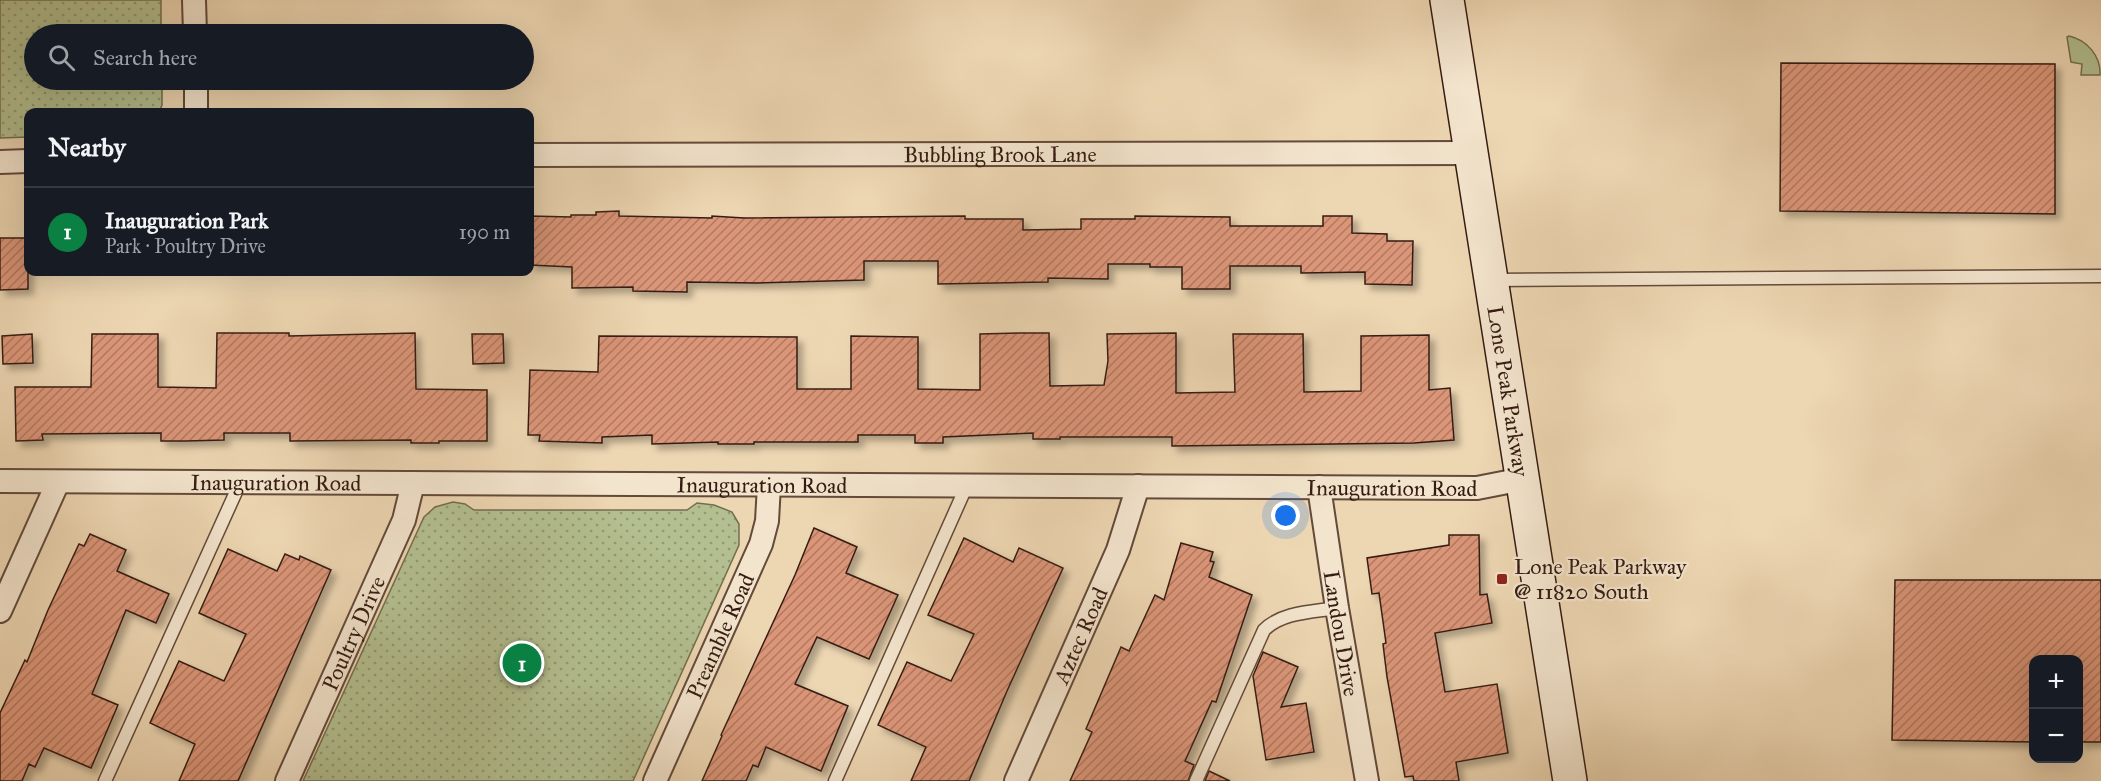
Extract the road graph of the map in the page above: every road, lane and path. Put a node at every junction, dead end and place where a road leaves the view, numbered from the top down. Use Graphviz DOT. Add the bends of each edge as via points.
graph roads {
  1 [pos="194,0"];
  2 [pos="1447,0"];
  3 [pos="195,24"];
  4 [pos="196,90"];
  5 [pos="196,108"];
  6 [pos="1471,153"];
  7 [pos="534,155"];
  8 [pos="24,161"];
  9 [pos="0,162"];
  10 [pos="2101,276"];
  11 [pos="1490,280"];
  12 [pos="1523,479"];
  13 [pos="0,482"];
  14 [pos="58,482"];
  15 [pos="240,483"];
  16 [pos="413,483"];
  17 [pos="769,485"];
  18 [pos="967,485"];
  19 [pos="1138,486"];
  20 [pos="1319,487"];
  21 [pos="1337,608"];
  22 [pos="0,611"];
  23 [pos="105,781"];
  24 [pos="287,781"];
  25 [pos="655,781"];
  26 [pos="835,781"];
  27 [pos="1016,781"];
  28 [pos="1196,781"];
  29 [pos="1367,781"];
  30 [pos="1570,781"];
  1 -- 3 [label="street"];
  2 -- 6 [label="main road, Lone Peak Parkway"];
  4 -- 5 [label="street"];
  6 -- 7 [label="street, Bubbling Brook Lane"];
  6 -- 11 [label="main road, Lone Peak Parkway"];
  8 -- 9 [label="street"];
  10 -- 11 [label="lane"];
  11 -- 12 [label="main road, Lone Peak Parkway"];
  12 -- 20 [label="street, Inauguration Road" via="1476,488"];
  12 -- 30 [label="main road, Lone Peak Parkway"];
  13 -- 14 [label="street, Inauguration Road"];
  14 -- 15 [label="street, Inauguration Road"];
  14 -- 22 [label="street"];
  15 -- 16 [label="street, Inauguration Road"];
  15 -- 23 [label="lane"];
  16 -- 17 [label="street, Inauguration Road"];
  16 -- 24 [label="street, Poultry Drive" via="404,520"];
  17 -- 18 [label="street, Inauguration Road"];
  17 -- 25 [label="street, Preamble Road" via="761,544"];
  18 -- 19 [label="street, Inauguration Road"];
  18 -- 26 [label="lane"];
  19 -- 20 [label="street, Inauguration Road"];
  19 -- 27 [label="street, Aztec Road" via="1118,550"];
  20 -- 21 [label="street, Landou Drive"];
  21 -- 28 [label="lane" via="1286,616 1264,630"];
  21 -- 29 [label="street, Landou Drive"];
}
